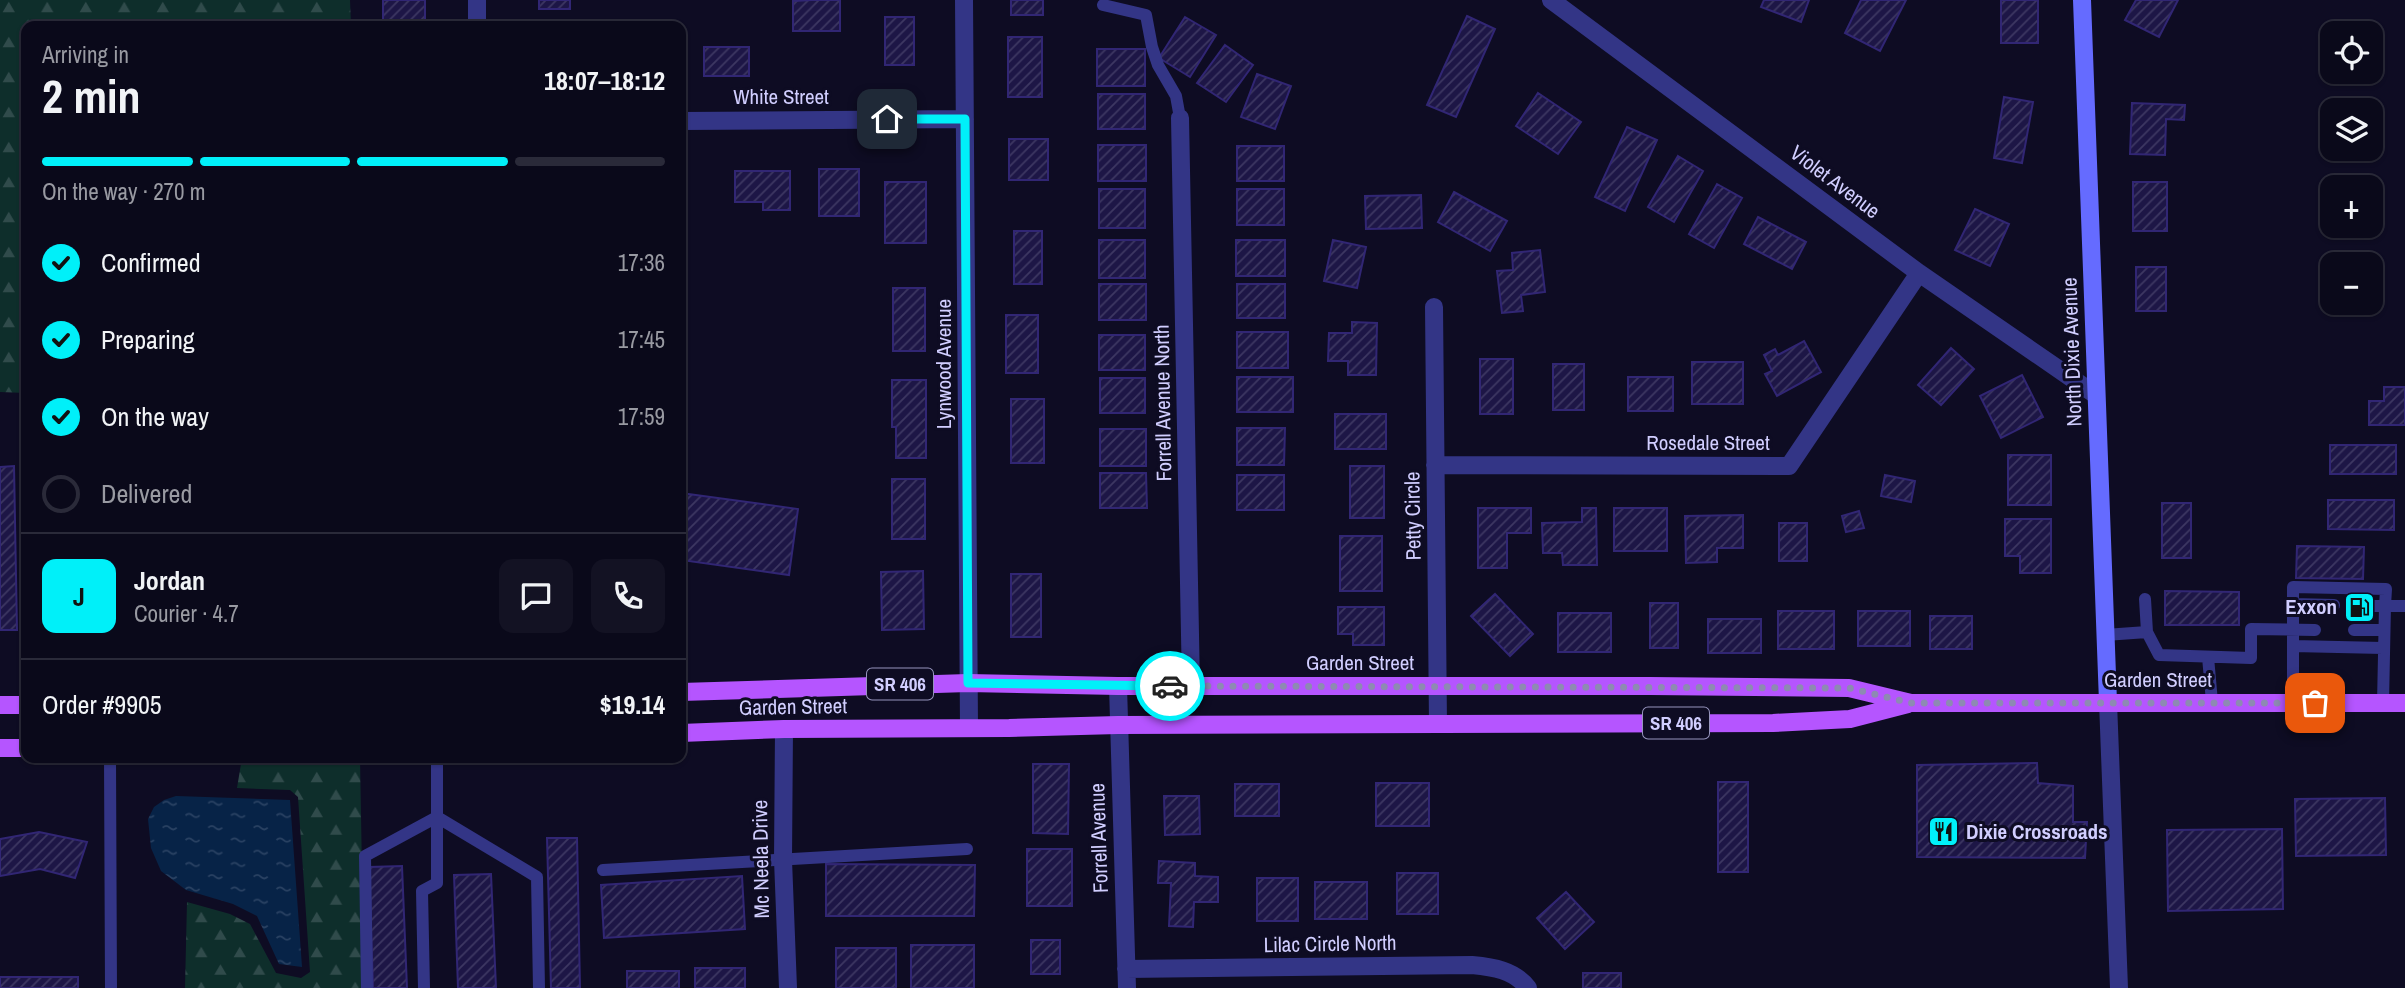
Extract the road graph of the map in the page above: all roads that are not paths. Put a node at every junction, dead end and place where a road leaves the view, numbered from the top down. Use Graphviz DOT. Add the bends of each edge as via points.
graph roads {
  1 [pos="477,0"];
  2 [pos="964,0"];
  3 [pos="1551,0"];
  4 [pos="2082,0"];
  5 [pos="1103,5"];
  6 [pos="477,21"];
  7 [pos="1180,118"];
  8 [pos="965,119"];
  9 [pos="686,121"];
  10 [pos="1919,273"];
  11 [pos="1434,307"];
  12 [pos="2096,395"];
  13 [pos="1435,465"];
  14 [pos="2145,599"];
  15 [pos="2293,604"];
  16 [pos="2334,605"];
  17 [pos="2356,606"];
  18 [pos="2385,606"];
  19 [pos="2405,606"];
  20 [pos="2292,629"];
  21 [pos="2315,629"];
  22 [pos="2354,629"];
  23 [pos="2384,629"];
  24 [pos="2147,632"];
  25 [pos="2105,635"];
  26 [pos="2293,646"];
  27 [pos="2383,648"];
  28 [pos="2208,657"];
  29 [pos="968,683"];
  30 [pos="1118,686"];
  31 [pos="1191,686"];
  32 [pos="1437,686"];
  33 [pos="686,692"];
  34 [pos="2108,702"];
  35 [pos="2212,702"];
  36 [pos="1911,703"];
  37 [pos="2293,703"];
  38 [pos="2383,703"];
  39 [pos="2405,703"];
  40 [pos="0,705"];
  41 [pos="21,705"];
  42 [pos="1118,724"];
  43 [pos="1438,724"];
  44 [pos="969,727"];
  45 [pos="784,729"];
  46 [pos="686,733"];
  47 [pos="0,748"];
  48 [pos="21,748"];
  49 [pos="110,763"];
  50 [pos="437,763"];
  51 [pos="437,817"];
  52 [pos="967,849"];
  53 [pos="783,860"];
  54 [pos="603,870"];
  55 [pos="1126,969"];
  56 [pos="111,988"];
  57 [pos="368,988"];
  58 [pos="425,988"];
  59 [pos="539,988"];
  60 [pos="788,988"];
  61 [pos="1127,988"];
  62 [pos="1528,988"];
  63 [pos="2119,988"];
  1 -- 6 [label="street"];
  2 -- 8 [label="street, Lynwood Avenue"];
  3 -- 10 [label="street, Violet Avenue"];
  4 -- 12 [label="street, North Dixie Avenue"];
  5 -- 7 [label="lane" via="1146,15 1155,56 1176,96"];
  7 -- 31 [label="street, Forrell Avenue North"];
  8 -- 9 [label="street, White Street"];
  8 -- 29 [label="street, Lynwood Avenue"];
  10 -- 12 [label="street, Violet Avenue"];
  10 -- 13 [label="street, Rosedale Street" via="1789,466"];
  11 -- 13 [label="street, Petty Circle"];
  12 -- 25 [label="street, North Dixie Avenue"];
  13 -- 32 [label="street, Petty Circle"];
  14 -- 24 [label="lane"];
  15 -- 16 [label="lane"];
  15 -- 18 [label="lane" via="2293,587 2386,589"];
  15 -- 20 [label="lane"];
  17 -- 18 [label="lane"];
  18 -- 19 [label="lane"];
  18 -- 23 [label="lane"];
  20 -- 21 [label="lane"];
  20 -- 26 [label="lane"];
  20 -- 28 [label="lane" via="2251,629 2251,658"];
  22 -- 23 [label="lane"];
  23 -- 27 [label="lane"];
  24 -- 25 [label="lane"];
  24 -- 28 [label="lane" via="2160,655"];
  25 -- 34 [label="street, North Dixie Avenue"];
  26 -- 27 [label="lane"];
  26 -- 37 [label="lane"];
  27 -- 38 [label="lane"];
  28 -- 35 [label="lane"];
  29 -- 30 [label="main road, Garden Street / SR 406"];
  29 -- 33 [label="main road, Garden Street / SR 406"];
  29 -- 44 [label="street, Lynwood Avenue"];
  30 -- 31 [label="main road, Garden Street / SR 406"];
  30 -- 42 [label="street, Forrell Avenue"];
  31 -- 32 [label="main road, Garden Street / SR 406"];
  32 -- 36 [label="main road, Garden Street / SR 406" via="1849,688"];
  32 -- 43 [label="street, Petty Circle"];
  34 -- 35 [label="main road, Garden Street / SR 406"];
  34 -- 36 [label="main road, Garden Street / SR 406"];
  34 -- 63 [label="street"];
  35 -- 37 [label="main road, Garden Street / SR 406"];
  36 -- 43 [label="main road, Garden Street / SR 406" via="1850,719 1773,723"];
  37 -- 38 [label="main road, Garden Street / SR 406"];
  38 -- 39 [label="main road, Garden Street / SR 406"];
  40 -- 41 [label="main road"];
  42 -- 43 [label="main road, Garden Street / SR 406"];
  42 -- 44 [label="main road, Garden Street / SR 406"];
  42 -- 55 [label="street, Forrell Avenue"];
  44 -- 45 [label="main road, Garden Street / SR 406"];
  45 -- 46 [label="main road, Garden Street / SR 406"];
  45 -- 53 [label="street, Mc Neela Drive"];
  47 -- 48 [label="main road"];
  49 -- 56 [label="lane"];
  50 -- 51 [label="lane"];
  51 -- 57 [label="lane" via="365,856"];
  51 -- 58 [label="lane" via="437,883 422,891"];
  51 -- 59 [label="lane" via="537,877"];
  52 -- 53 [label="lane"];
  53 -- 54 [label="lane"];
  53 -- 60 [label="street, Mc Neela Drive"];
  55 -- 61 [label="street, Forrell Avenue"];
  55 -- 62 [label="street, Lilac Circle North" via="1472,965 1508,972"];
}
